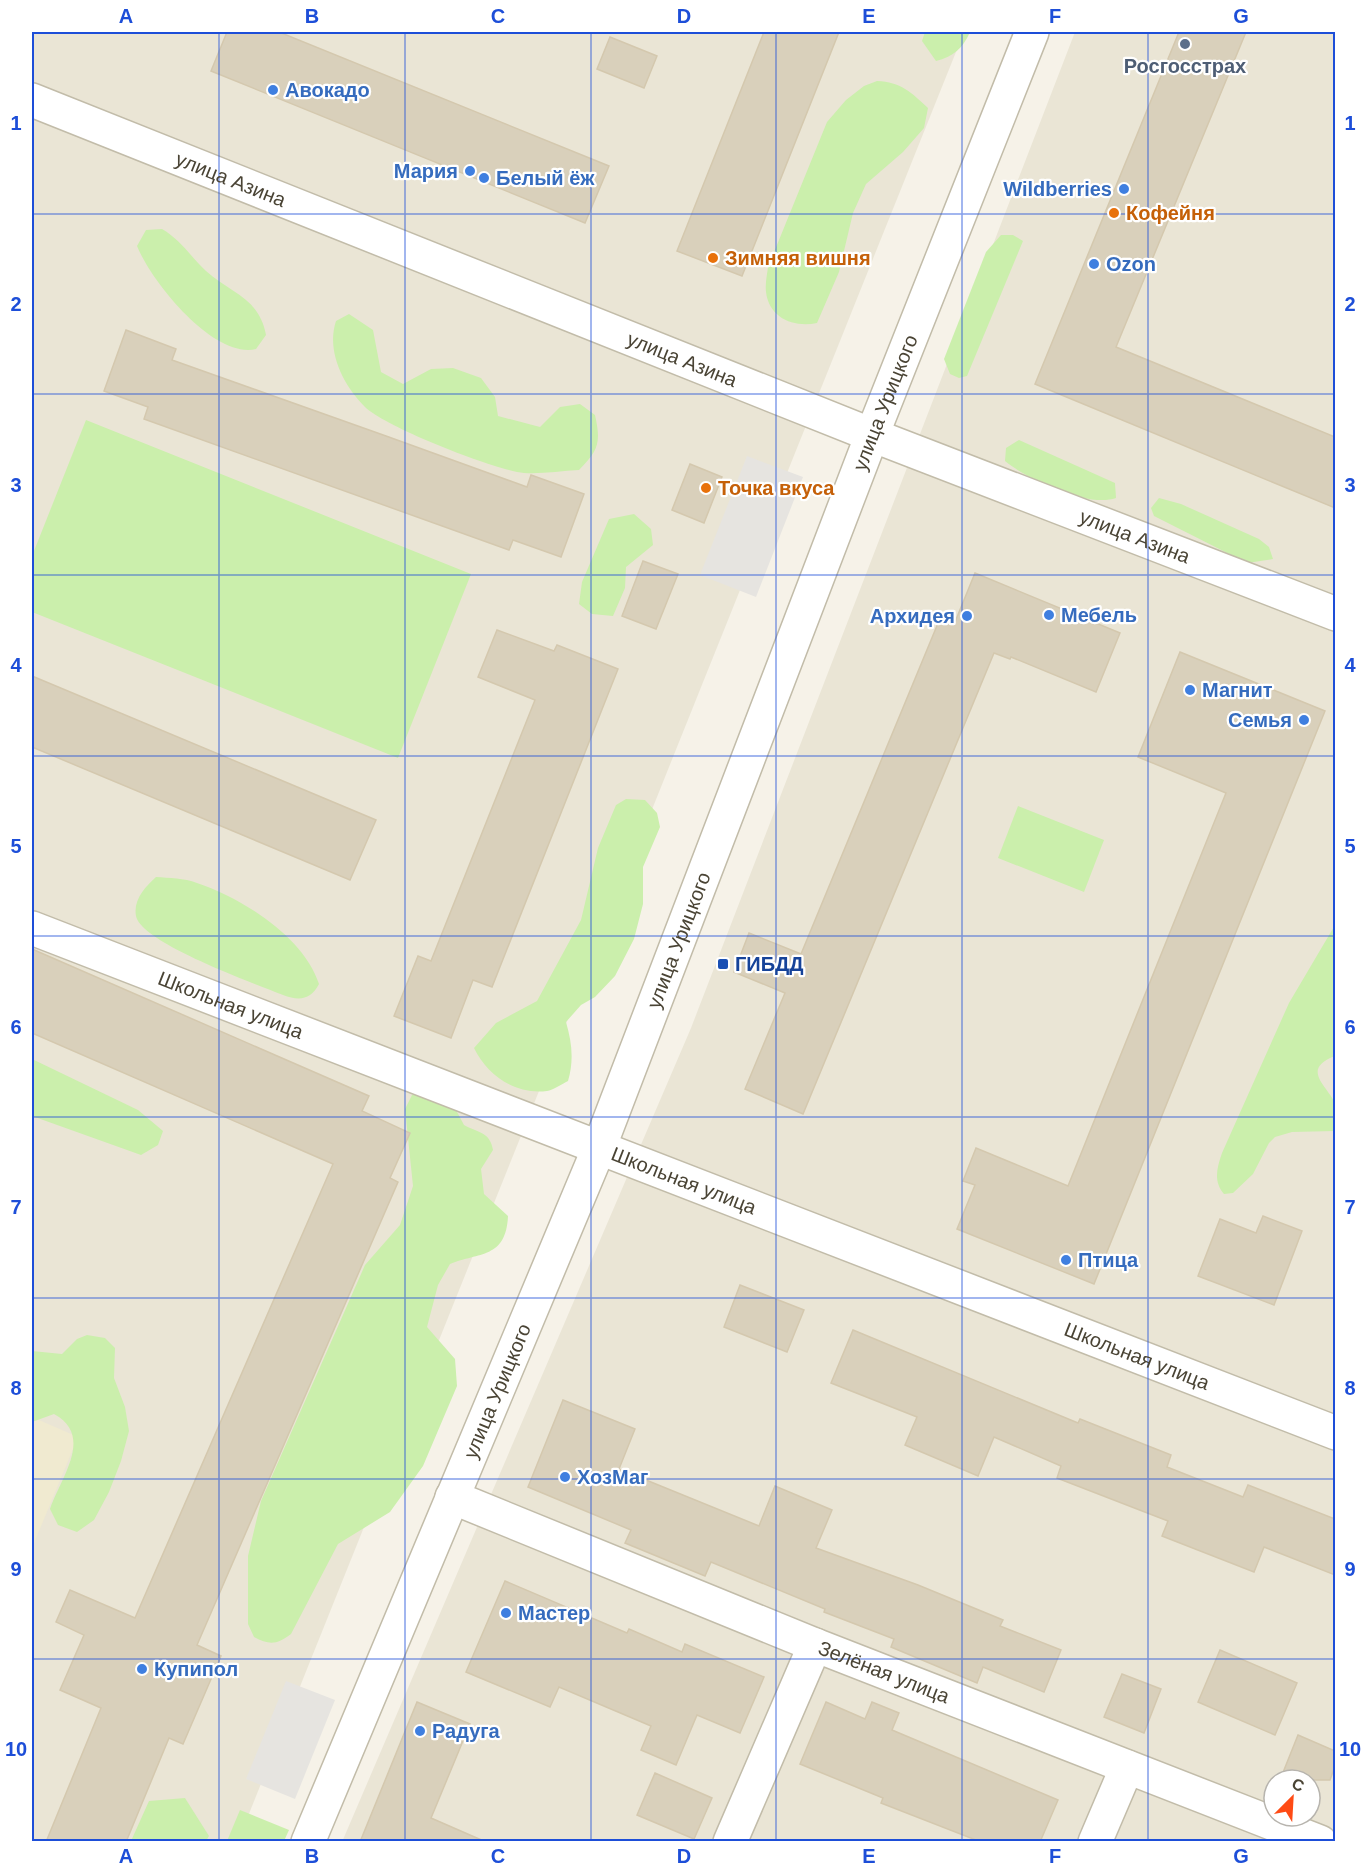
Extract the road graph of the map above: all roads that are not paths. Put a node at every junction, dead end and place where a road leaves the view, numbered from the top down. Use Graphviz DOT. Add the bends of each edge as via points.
graph roads {
  1 [pos="1032,32"];
  2 [pos="32,100"];
  3 [pos="872,435"];
  4 [pos="1335,614"];
  5 [pos="32,928"];
  6 [pos="599,1148"];
  7 [pos="1335,1433"];
  8 [pos="452,1497"];
  9 [pos="815,1645"];
  10 [pos="1127,1767"];
  11 [pos="308,1842"];
  12 [pos="730,1842"];
  13 [pos="1095,1842"];
  14 [pos="1320,1842"];
  1 -- 3 [label="street, улица Урицкого"];
  2 -- 3 [label="street, улица Азина"];
  3 -- 4 [label="street, улица Азина"];
  3 -- 6 [label="street, улица Урицкого"];
  5 -- 6 [label="street, Школьная улица"];
  6 -- 7 [label="street, Школьная улица"];
  6 -- 8 [label="street, улица Урицкого"];
  8 -- 9 [label="street, Зелёная улица"];
  8 -- 11 [label="street, улица Урицкого"];
  9 -- 10 [label="street, Зелёная улица"];
  9 -- 12 [label="street"];
  10 -- 13 [label="street"];
  10 -- 14 [label="street, Зелёная улица"];
}
